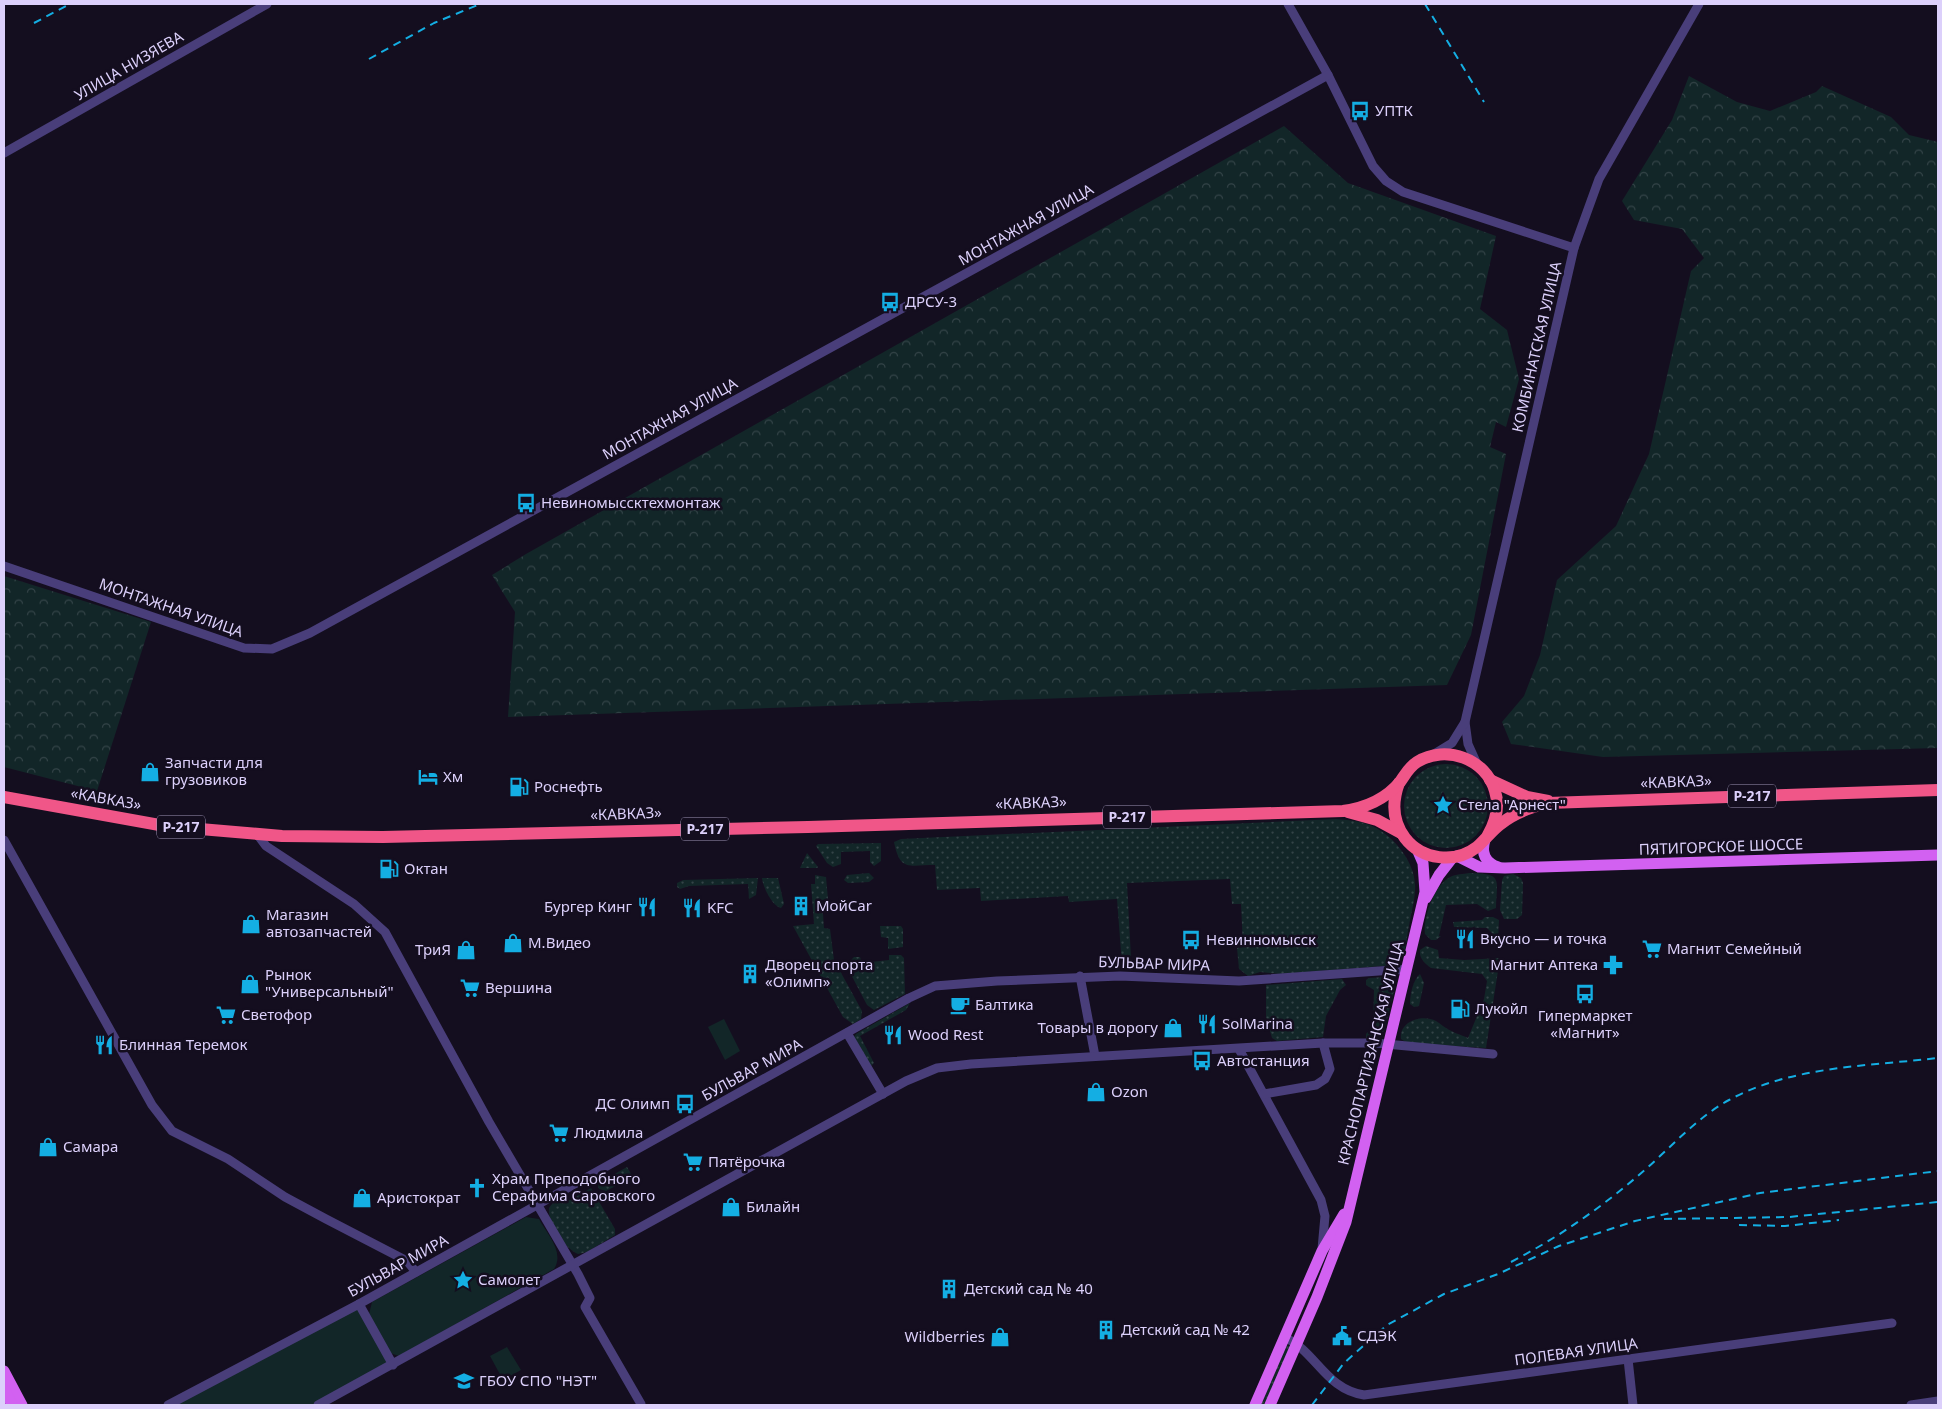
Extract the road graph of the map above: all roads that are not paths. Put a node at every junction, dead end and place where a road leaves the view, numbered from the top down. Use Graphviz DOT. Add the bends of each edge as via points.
graph roads {
  1 [pos="267,4"];
  2 [pos="1288,4"];
  3 [pos="1699,4"];
  4 [pos="1328,76"];
  5 [pos="4,153"];
  6 [pos="1574,248"];
  7 [pos="4,566"];
  8 [pos="1465,722"];
  9 [pos="1431,756"];
  10 [pos="1478,765"];
  11 [pos="1490,780"];
  12 [pos="1399,783"];
  13 [pos="1938,790"];
  14 [pos="4,797"];
  15 [pos="1566,802"];
  16 [pos="1343,811"];
  17 [pos="1401,833"];
  18 [pos="257,834"];
  19 [pos="1486,837"];
  20 [pos="4,840"];
  21 [pos="1417,849"];
  22 [pos="1938,855"];
  23 [pos="1455,857"];
  24 [pos="1505,868"];
  25 [pos="1422,907"];
  26 [pos="1407,969"];
  27 [pos="1080,976"];
  28 [pos="847,1033"];
  29 [pos="1323,1044"];
  30 [pos="1390,1045"];
  31 [pos="1239,1049"];
  32 [pos="1493,1054"];
  33 [pos="1095,1056"];
  34 [pos="883,1094"];
  35 [pos="1264,1094"];
  36 [pos="537,1205"];
  37 [pos="1349,1206"];
  38 [pos="1322,1251"];
  39 [pos="572,1264"];
  40 [pos="416,1272"];
  41 [pos="359,1304"];
  42 [pos="1892,1323"];
  43 [pos="1284,1337"];
  44 [pos="1296,1342"];
  45 [pos="1628,1359"];
  46 [pos="393,1365"];
  47 [pos="4,1372"];
  48 [pos="4,1390"];
  49 [pos="1938,1401"];
  50 [pos="641,1404"];
  51 [pos="12,1405"];
  52 [pos="22,1405"];
  53 [pos="168,1405"];
  54 [pos="318,1405"];
  55 [pos="1255,1405"];
  56 [pos="1270,1405"];
  57 [pos="1633,1405"];
  58 [pos="1911,1405"];
  1 -- 5 [label="street, УЛИЦА НИЗЯЕВА"];
  2 -- 4 [label="street"];
  3 -- 6 [label="street, КОМБИНАТСКАЯ УЛИЦА" via="1599,179"];
  4 -- 6 [label="street" via="1373,166 1386,181 1403,192"];
  4 -- 7 [label="street, МОНТАЖНАЯ УЛИЦА" via="310,633 272,649 244,648"];
  6 -- 8 [label="street, КОМБИНАТСКАЯ УЛИЦА"];
  8 -- 9 [label="street, КОМБИНАТСКАЯ УЛИЦА" via="1452,743"];
  8 -- 10 [label="street, КОМБИНАТСКАЯ УЛИЦА" via="1468,744"];
  9 -- 10 [label="highway, «КАВКАЗ» / Р-217" via="1455,755"];
  9 -- 12 [label="highway, «КАВКАЗ» / Р-217" via="1418,762"];
  10 -- 11 [label="highway, «КАВКАЗ» / Р-217"];
  11 -- 15 [label="highway, «КАВКАЗ» / Р-217" via="1526,797"];
  11 -- 19 [label="highway, «КАВКАЗ» / Р-217" via="1497,802 1495,819"];
  12 -- 16 [label="highway, «КАВКАЗ» / Р-217" via="1377,800"];
  12 -- 17 [label="highway, «КАВКАЗ» / Р-217" via="1394,809"];
  13 -- 15 [label="highway, «КАВКАЗ» / Р-217"];
  14 -- 18 [label="highway, «КАВКАЗ» / Р-217" via="165,826"];
  15 -- 19 [label="highway, «КАВКАЗ» / Р-217" via="1532,807 1516,814"];
  16 -- 17 [label="highway, «КАВКАЗ» / Р-217" via="1377,820"];
  16 -- 18 [label="highway, «КАВКАЗ» / Р-217" via="383,837"];
  17 -- 21 [label="highway, «КАВКАЗ» / Р-217"];
  18 -- 36 [label="street" via="266,846 370,917 393,943"];
  19 -- 23 [label="highway, «КАВКАЗ» / Р-217" via="1472,850"];
  19 -- 24 [label="main road" via="1483,851 1487,860"];
  20 -- 40 [label="street" via="152,1105 172,1131 228,1159 286,1197 407,1261"];
  21 -- 23 [label="highway, «КАВКАЗ» / Р-217" via="1441,858"];
  21 -- 25 [label="main road, КРАСНОПАРТИЗАНСКАЯ УЛИЦА" via="1425,877"];
  22 -- 24 [label="main road, ПЯТИГОРСКОЕ ШОССЕ"];
  23 -- 24 [label="main road, ПЯТИГОРСКОЕ ШОССЕ" via="1479,867"];
  23 -- 25 [label="main road, КРАСНОПАРТИЗАНСКАЯ УЛИЦА" via="1439,875"];
  25 -- 26 [label="main road, КРАСНОПАРТИЗАНСКАЯ УЛИЦА"];
  26 -- 27 [label="street, БУЛЬВАР МИРА" via="1239,981"];
  26 -- 30 [label="main road, КРАСНОПАРТИЗАНСКАЯ УЛИЦА"];
  27 -- 28 [label="street, БУЛЬВАР МИРА" via="935,986"];
  27 -- 33 [label="street"];
  28 -- 34 [label="street"];
  28 -- 36 [label="street, БУЛЬВАР МИРА"];
  29 -- 30 [label="street"];
  29 -- 31 [label="street"];
  29 -- 35 [label="street" via="1330,1069 1325,1079 1316,1085"];
  30 -- 32 [label="street"];
  30 -- 37 [label="main road, КРАСНОПАРТИЗАНСКАЯ УЛИЦА"];
  31 -- 33 [label="street"];
  31 -- 35 [label="street"];
  33 -- 34 [label="street" via="938,1068"];
  34 -- 39 [label="street"];
  35 -- 38 [label="street" via="1322,1200 1325,1216"];
  36 -- 39 [label="street"];
  36 -- 40 [label="street, БУЛЬВАР МИРА"];
  37 -- 38 [label="main road, КРАСНОПАРТИЗАНСКАЯ УЛИЦА"];
  37 -- 44 [label="main road, КРАСНОПАРТИЗАНСКАЯ УЛИЦА" via="1340,1241"];
  38 -- 43 [label="main road, КРАСНОПАРТИЗАНСКАЯ УЛИЦА"];
  39 -- 46 [label="street"];
  39 -- 50 [label="street" via="590,1298 585,1307"];
  40 -- 41 [label="street, БУЛЬВАР МИРА"];
  41 -- 46 [label="street"];
  41 -- 53 [label="street, БУЛЬВАР МИРА"];
  42 -- 45 [label="street, ПОЛЕВАЯ УЛИЦА"];
  43 -- 44 [label="street, ПОЛЕВАЯ УЛИЦА"];
  43 -- 55 [label="main road, КРАСНОПАРТИЗАНСКАЯ УЛИЦА"];
  44 -- 45 [label="street, ПОЛЕВАЯ УЛИЦА" via="1336,1384 1364,1396"];
  44 -- 56 [label="main road, КРАСНОПАРТИЗАНСКАЯ УЛИЦА"];
  45 -- 57 [label="street"];
  46 -- 54 [label="street"];
  47 -- 52 [label="main road"];
  48 -- 51 [label="main road"];
  49 -- 58 [label="street"];
}
